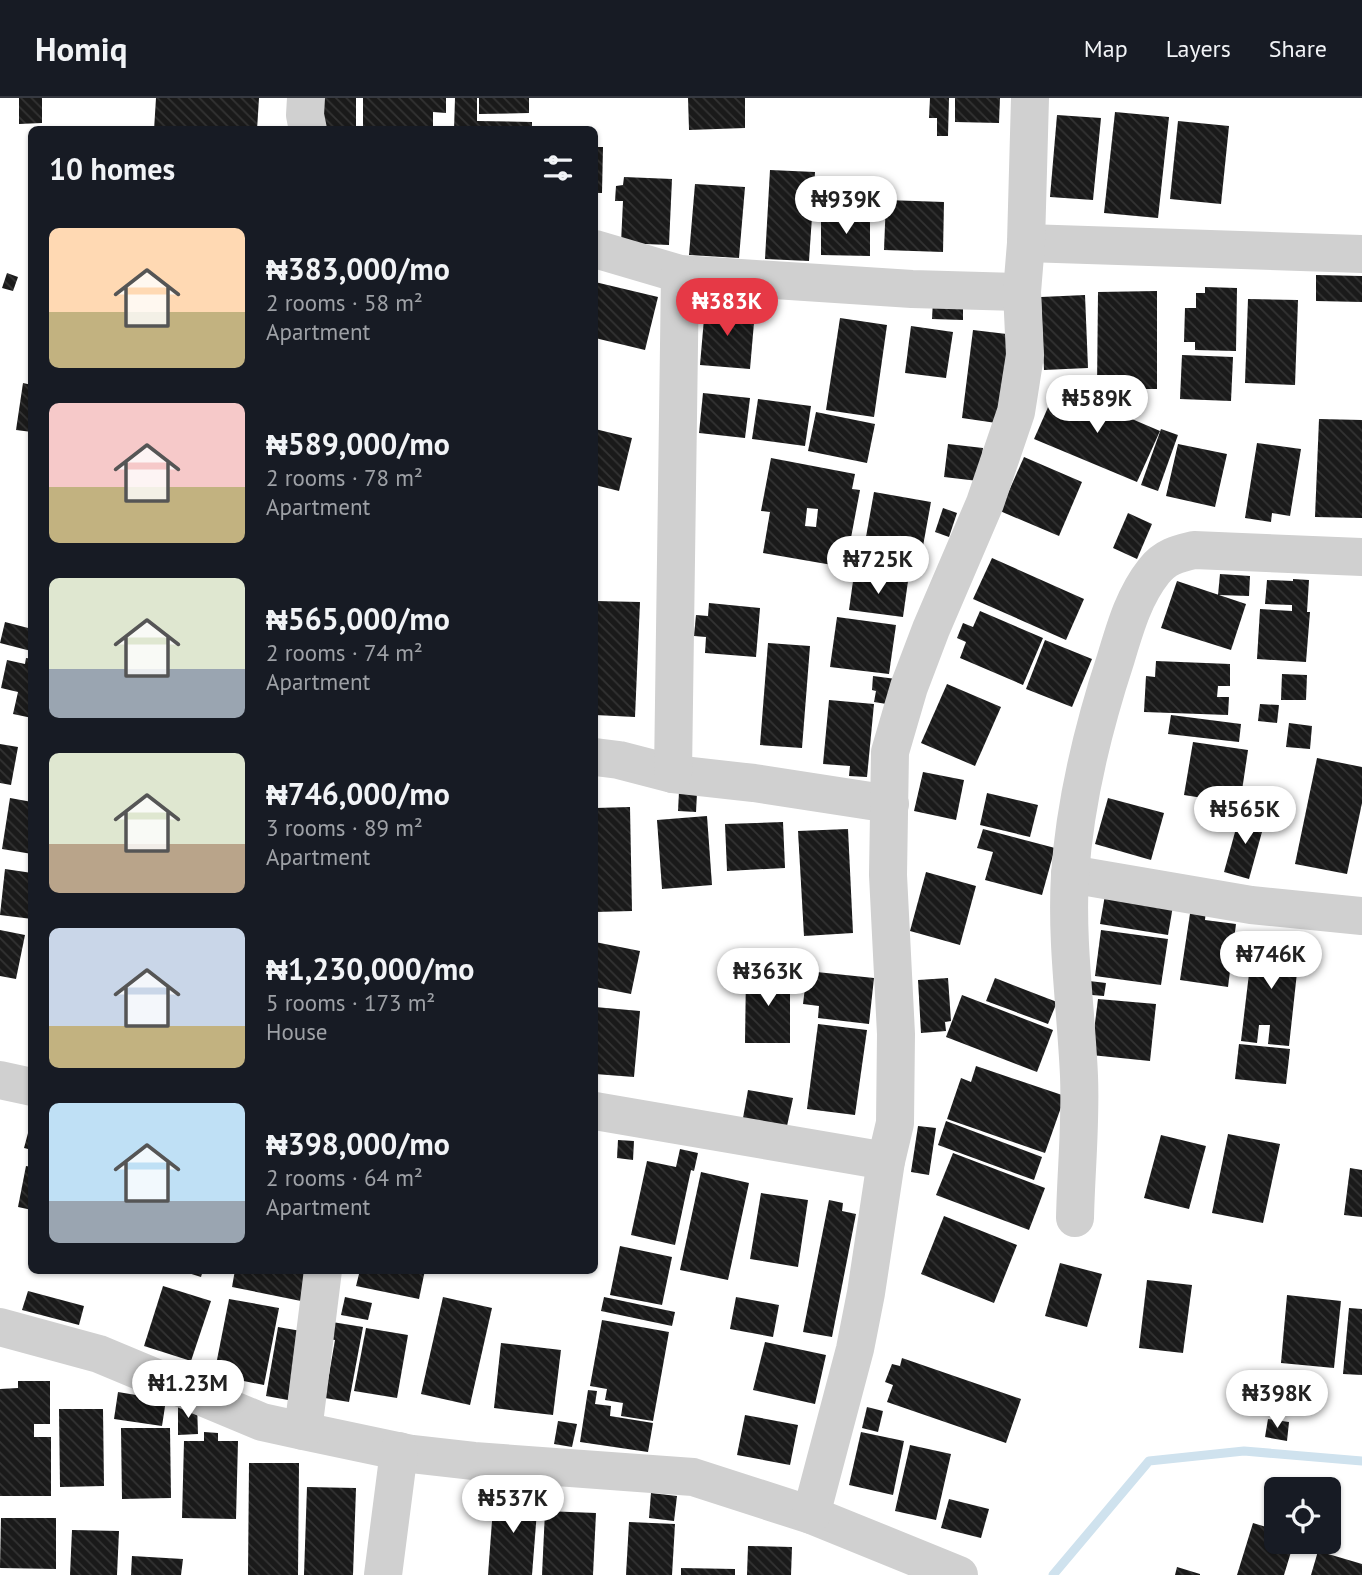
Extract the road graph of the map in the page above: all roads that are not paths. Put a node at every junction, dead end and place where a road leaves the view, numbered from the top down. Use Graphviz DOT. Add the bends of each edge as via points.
graph roads {
  1 [pos="306,98"];
  2 [pos="1030,98"];
  3 [pos="307,126"];
  4 [pos="1026,243"];
  5 [pos="598,250"];
  6 [pos="1362,254"];
  7 [pos="680,274"];
  8 [pos="1022,292"];
  9 [pos="1362,557"];
  10 [pos="598,757"];
  11 [pos="673,774"];
  12 [pos="891,804"];
  13 [pos="1070,874"];
  14 [pos="1362,916"];
  15 [pos="0,1080"];
  16 [pos="28,1086"];
  17 [pos="598,1112"];
  18 [pos="886,1161"];
  19 [pos="1075,1218"];
  20 [pos="323,1274"];
  21 [pos="0,1327"];
  22 [pos="303,1431"];
  23 [pos="399,1451"];
  24 [pos="811,1514"];
  25 [pos="383,1575"];
  26 [pos="959,1575"];
  1 -- 3 [label="street"];
  2 -- 4 [label="street"];
  4 -- 6 [label="street"];
  4 -- 8 [label="street"];
  5 -- 7 [label="street"];
  7 -- 8 [label="street"];
  7 -- 11 [label="street"];
  8 -- 12 [label="street" via="1025,355 1016,412 985,503 909,687 890,752"];
  9 -- 13 [label="street" via="1194,550 1171,555 1154,571 1132,608 1107,686 1080,790"];
  10 -- 11 [label="street"];
  11 -- 12 [label="street"];
  12 -- 18 [label="street" via="888,875 897,1034 895,1123"];
  13 -- 14 [label="street" via="1251,905"];
  13 -- 19 [label="street" via="1079,1077"];
  15 -- 16 [label="street"];
  17 -- 18 [label="street"];
  18 -- 24 [label="street" via="855,1349"];
  20 -- 22 [label="street"];
  21 -- 22 [label="street" via="99,1354 262,1422"];
  22 -- 23 [label="street"];
  23 -- 24 [label="street" via="693,1478"];
  23 -- 25 [label="street"];
  24 -- 26 [label="street"];
}
